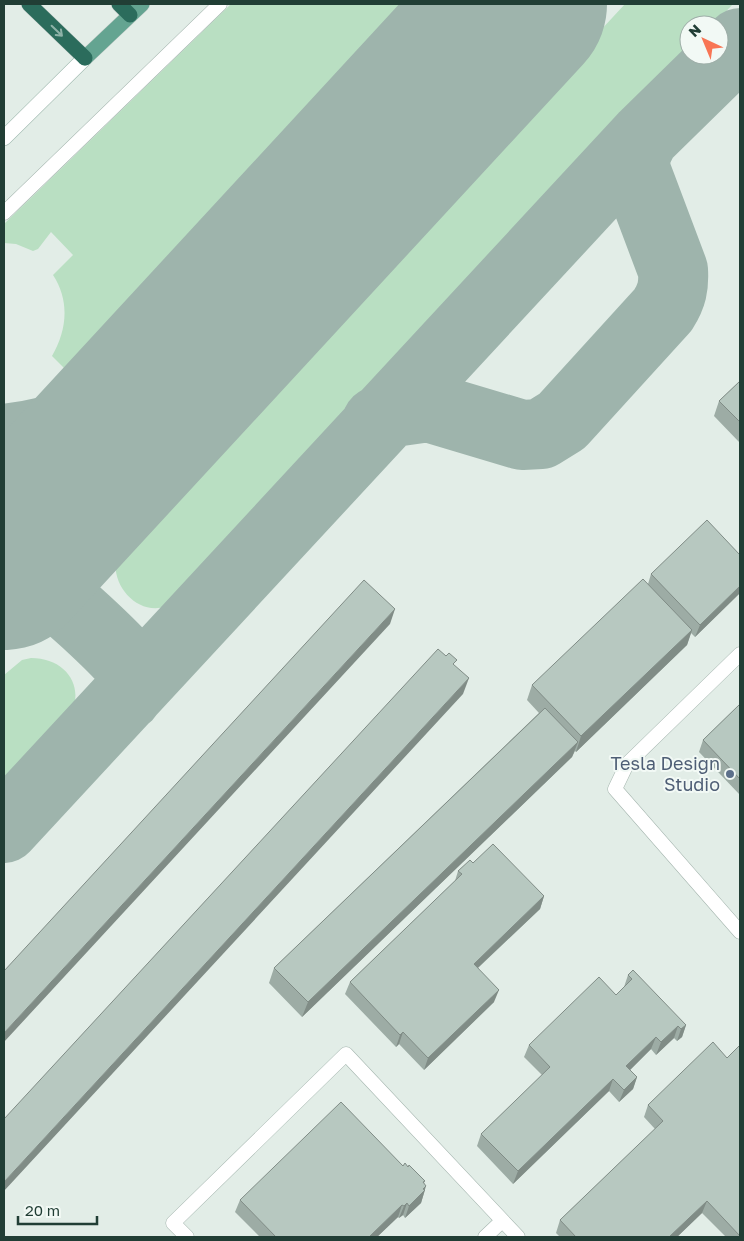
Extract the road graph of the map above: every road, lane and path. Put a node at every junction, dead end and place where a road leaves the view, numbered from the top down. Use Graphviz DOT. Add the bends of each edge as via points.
graph roads {
  1 [pos="29,4"];
  2 [pos="119,4"];
  3 [pos="142,4"];
  4 [pos="220,4"];
  5 [pos="130,15"];
  6 [pos="85,58"];
  7 [pos="4,138"];
  8 [pos="4,213"];
  9 [pos="740,654"];
  10 [pos="740,932"];
  11 [pos="502,1221"];
  12 [pos="187,1237"];
  13 [pos="485,1237"];
  14 [pos="518,1237"];
  1 -- 6 [label="highway, one-way"];
  2 -- 5 [label="highway"];
  3 -- 5 [label="main road"];
  4 -- 8 [label="lane"];
  5 -- 6 [label="main road"];
  6 -- 7 [label="main road"];
  9 -- 10 [label="lane" via="627,764 615,790"];
  11 -- 12 [label="lane" via="346,1054 173,1223"];
  11 -- 13 [label="lane"];
  11 -- 14 [label="lane"];
}
